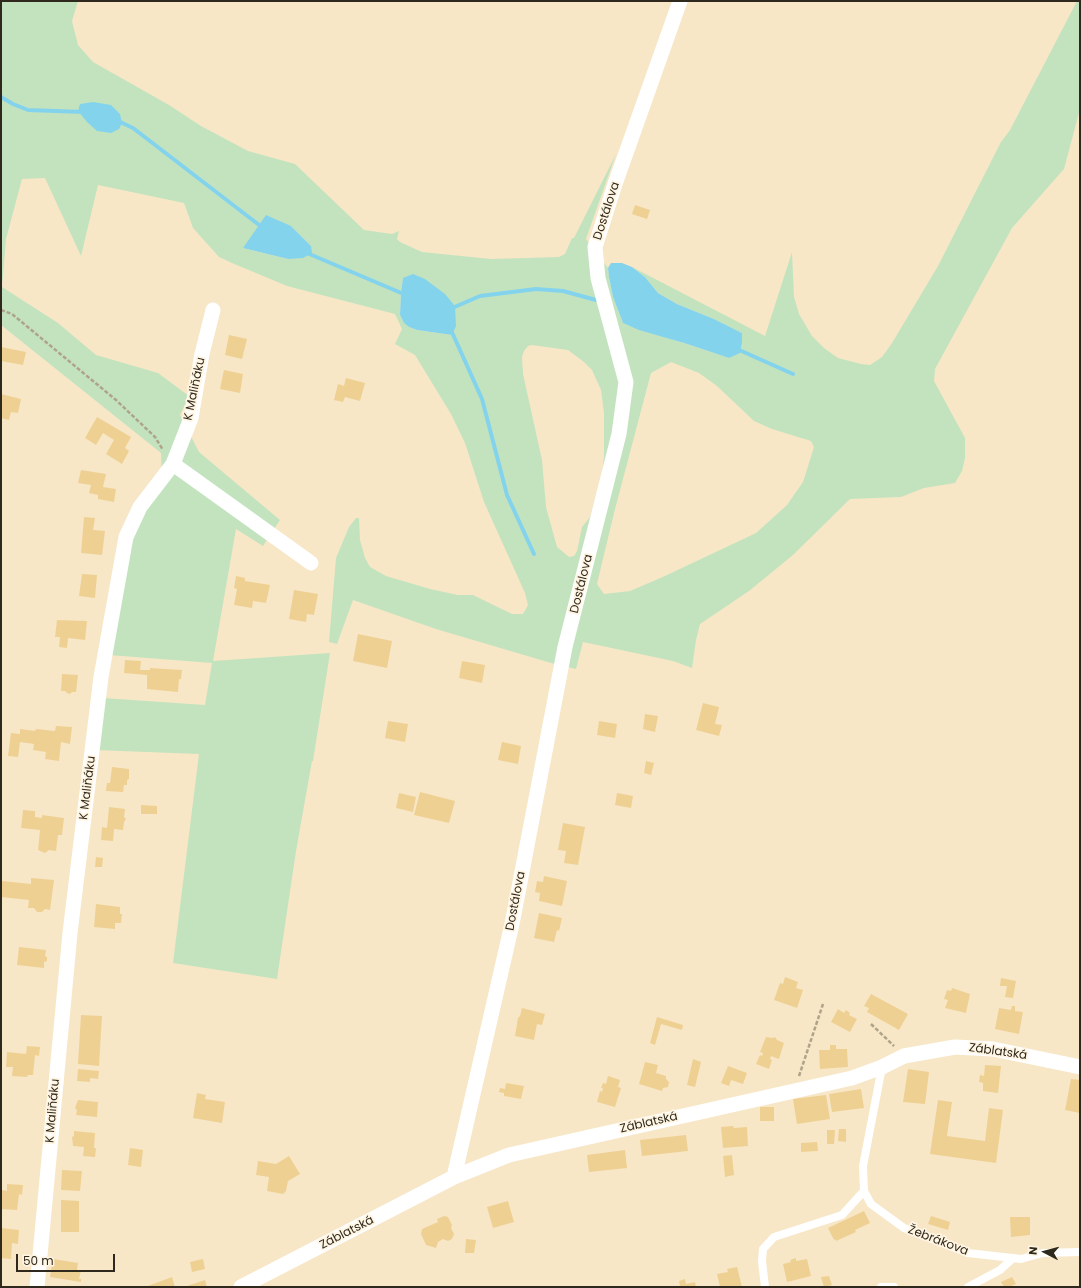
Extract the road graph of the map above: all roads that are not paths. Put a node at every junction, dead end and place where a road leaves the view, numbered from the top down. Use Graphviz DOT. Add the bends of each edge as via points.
graph roads {
  1 [pos="680,1"];
  2 [pos="213,310"];
  3 [pos="173,464"];
  4 [pos="311,563"];
  5 [pos="882,1067"];
  6 [pos="1080,1067"];
  7 [pos="454,1177"];
  8 [pos="864,1191"];
  9 [pos="1080,1252"];
  10 [pos="1013,1258"];
  11 [pos="37,1287"];
  12 [pos="241,1287"];
  13 [pos="765,1287"];
  14 [pos="881,1287"];
  15 [pos="894,1287"];
  16 [pos="968,1287"];
  1 -- 7 [label="street, Dostálova" via="595,247 598,278 626,382 619,434 566,647 512,924"];
  2 -- 3 [label="street, K Maliňáku" via="191,418"];
  3 -- 4 [label="street"];
  3 -- 11 [label="street, K Maliňáku" via="140,507 126,537 101,677 70,933"];
  5 -- 6 [label="street, Záblatská" via="904,1056 955,1047 993,1049"];
  5 -- 7 [label="street, Záblatská" via="852,1078 509,1155"];
  5 -- 8 [label="lane" via="863,1166"];
  7 -- 12 [label="street, Záblatská"];
  8 -- 10 [label="lane, Žebrákova" via="871,1204 904,1228 968,1253"];
  8 -- 13 [label="lane" via="842,1214 774,1237 763,1249"];
  9 -- 10 [label="lane, Žebrákova" via="1043,1253 1021,1259"];
  10 -- 16 [label="lane" via="1000,1270"];
  14 -- 15 [label="lane"];
}
